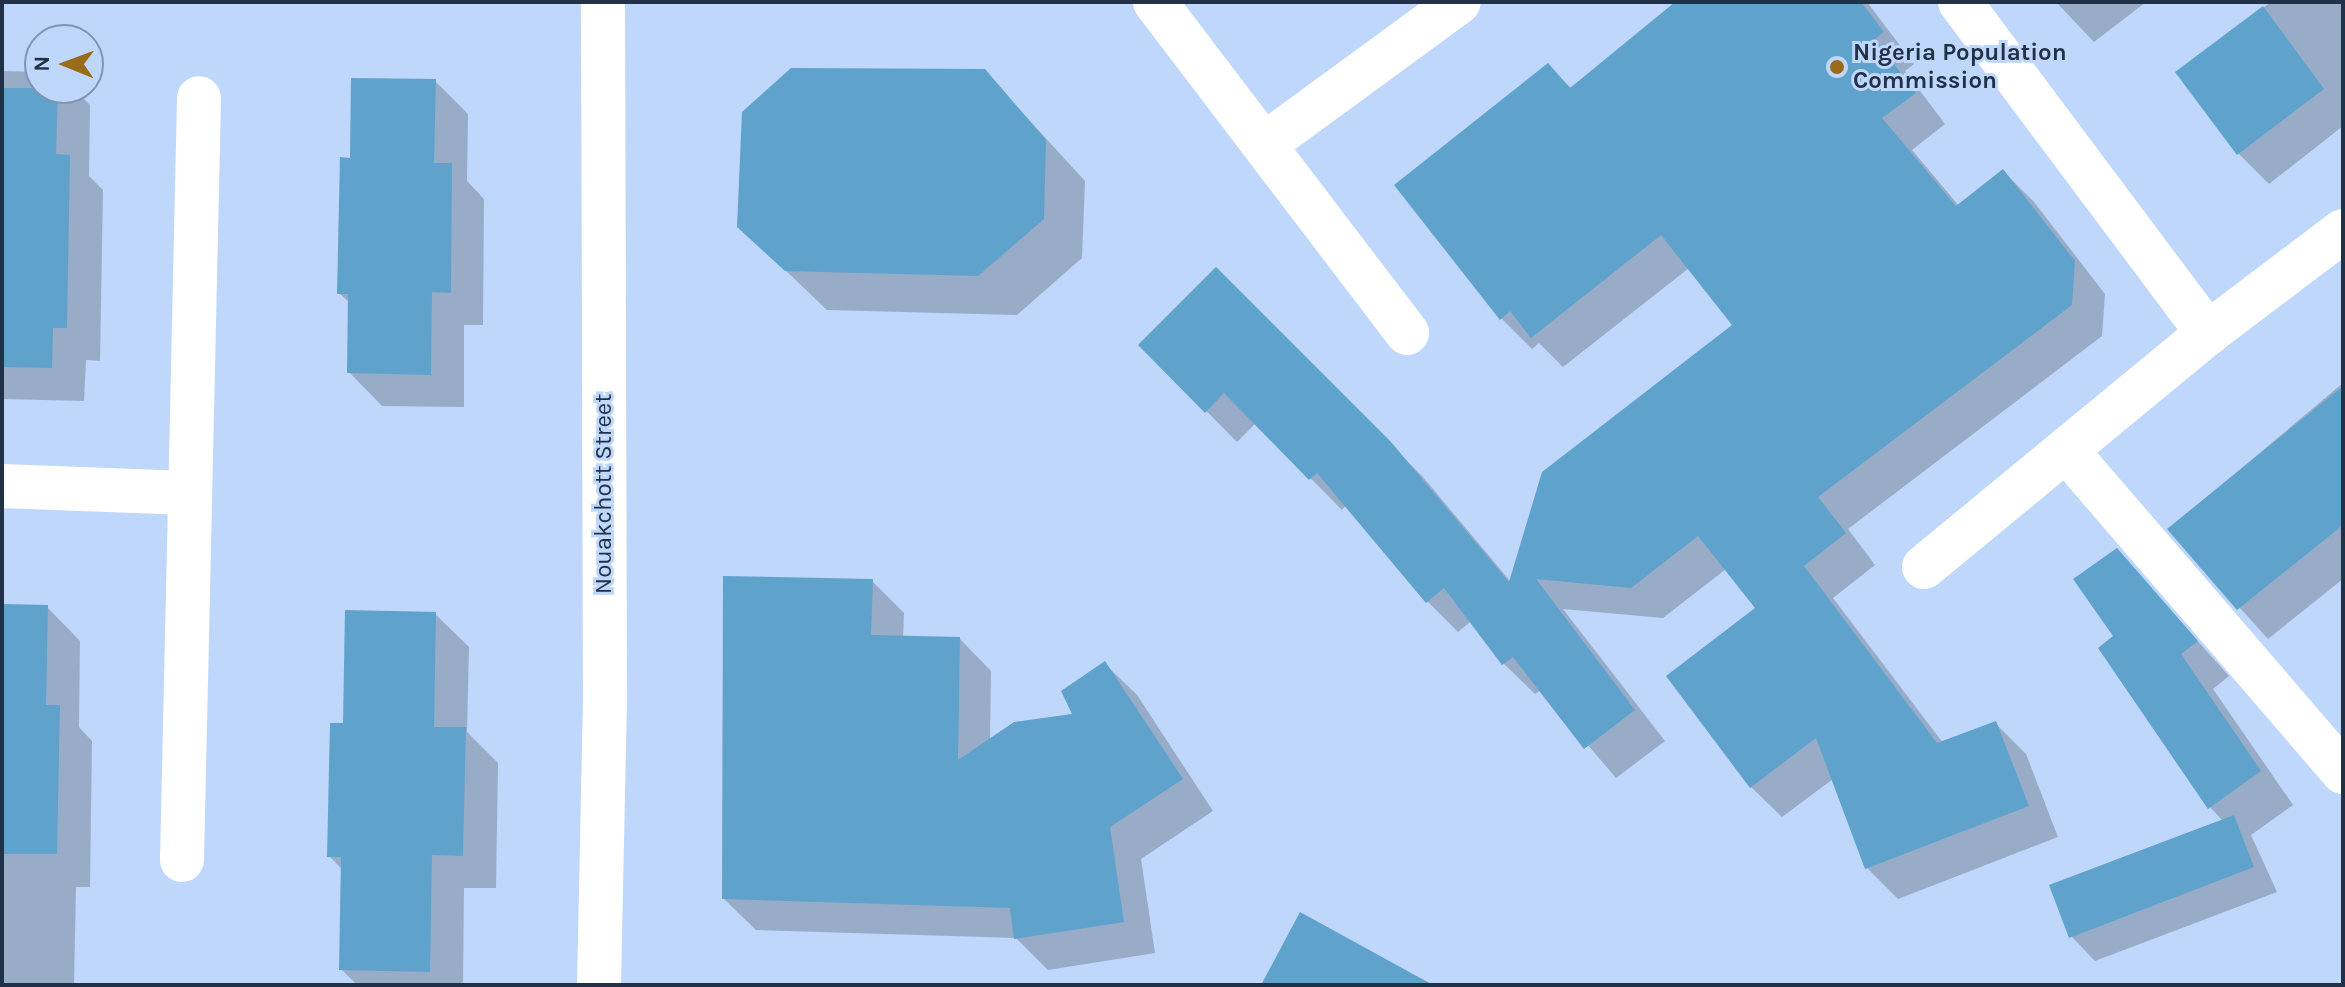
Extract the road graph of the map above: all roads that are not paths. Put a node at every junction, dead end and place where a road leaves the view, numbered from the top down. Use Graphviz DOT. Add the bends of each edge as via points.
graph roads {
  1 [pos="603,2"];
  2 [pos="1155,2"];
  3 [pos="1459,2"];
  4 [pos="1960,2"];
  5 [pos="199,98"];
  6 [pos="1265,144"];
  7 [pos="2343,231"];
  8 [pos="1407,333"];
  9 [pos="2208,333"];
  10 [pos="2066,450"];
  11 [pos="2,486"];
  12 [pos="187,493"];
  13 [pos="1924,567"];
  14 [pos="2343,772"];
  15 [pos="182,860"];
  16 [pos="599,985"];
  1 -- 16 [label="street, Nouakchott Street" via="605,707"];
  2 -- 6 [label="street"];
  3 -- 6 [label="street"];
  4 -- 9 [label="street"];
  5 -- 12 [label="street"];
  6 -- 8 [label="street"];
  7 -- 9 [label="street"];
  9 -- 10 [label="street"];
  10 -- 13 [label="street"];
  10 -- 14 [label="street"];
  11 -- 12 [label="street"];
  12 -- 15 [label="street"];
}
